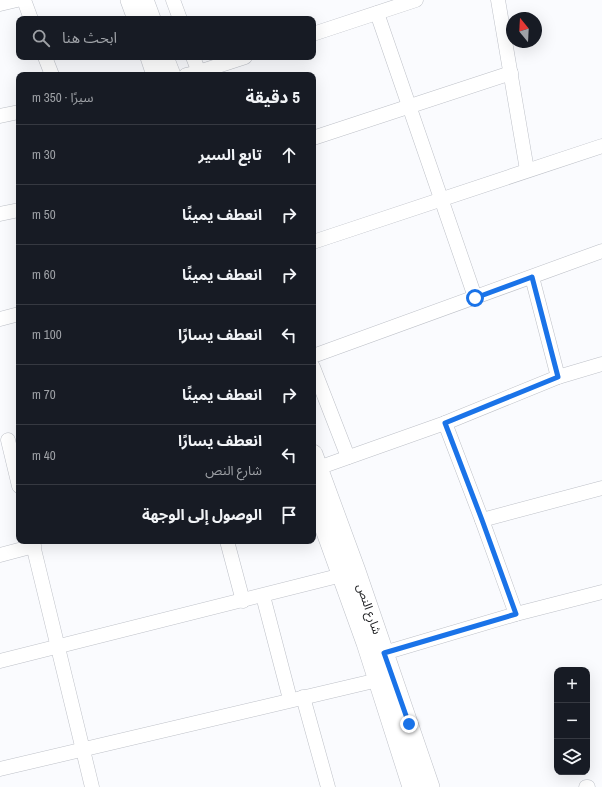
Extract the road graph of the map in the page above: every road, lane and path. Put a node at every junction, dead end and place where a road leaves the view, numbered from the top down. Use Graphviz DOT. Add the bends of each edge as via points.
graph roads {
  1 [pos="17,0"];
  2 [pos="24,0"];
  3 [pos="130,0"];
  4 [pos="144,0"];
  5 [pos="173,0"];
  6 [pos="416,0"];
  7 [pos="498,0"];
  8 [pos="0,4"];
  9 [pos="378,12"];
  10 [pos="30,16"];
  11 [pos="136,16"];
  12 [pos="150,16"];
  13 [pos="179,16"];
  14 [pos="316,33"];
  15 [pos="46,60"];
  16 [pos="151,60"];
  17 [pos="165,60"];
  18 [pos="193,60"];
  19 [pos="236,60"];
  20 [pos="51,72"];
  21 [pos="155,72"];
  22 [pos="170,72"];
  23 [pos="195,72"];
  24 [pos="201,72"];
  25 [pos="511,73"];
  26 [pos="410,106"];
  27 [pos="16,113"];
  28 [pos="0,116"];
  29 [pos="316,137"];
  30 [pos="602,146"];
  31 [pos="527,170"];
  32 [pos="442,199"];
  33 [pos="16,211"];
  34 [pos="0,214"];
  35 [pos="316,241"];
  36 [pos="602,251"];
  37 [pos="532,277"];
  38 [pos="475,298"];
  39 [pos="16,315"];
  40 [pos="0,319"];
  41 [pos="316,355"];
  42 [pos="602,364"];
  43 [pos="316,375"];
  44 [pos="558,377"];
  45 [pos="445,423"];
  46 [pos="9,439"];
  47 [pos="348,457"];
  48 [pos="316,461"];
  49 [pos="16,472"];
  50 [pos="602,488"];
  51 [pos="316,504"];
  52 [pos="482,520"];
  53 [pos="33,544"];
  54 [pos="228,544"];
  55 [pos="0,555"];
  56 [pos="342,575"];
  57 [pos="602,592"];
  58 [pos="263,596"];
  59 [pos="243,601"];
  60 [pos="516,614"];
  61 [pos="58,646"];
  62 [pos="384,653"];
  63 [pos="0,661"];
  64 [pos="378,680"];
  65 [pos="296,698"];
  66 [pos="83,749"];
  67 [pos="0,769"];
  68 [pos="92,787"];
  69 [pos="328,787"];
  70 [pos="412,787"];
  71 [pos="430,787"];
  1 -- 8 [label="street"];
  2 -- 10 [label="street"];
  3 -- 11 [label="main road"];
  4 -- 12 [label="main road"];
  5 -- 13 [label="street"];
  6 -- 9 [label="street"];
  7 -- 25 [label="street"];
  9 -- 14 [label="street"];
  9 -- 26 [label="street"];
  15 -- 20 [label="street"];
  16 -- 21 [label="main road"];
  17 -- 22 [label="main road"];
  18 -- 23 [label="street"];
  19 -- 24 [label="street"];
  25 -- 26 [label="street"];
  25 -- 31 [label="street"];
  26 -- 29 [label="street"];
  26 -- 32 [label="street"];
  27 -- 28 [label="street"];
  30 -- 31 [label="street"];
  31 -- 32 [label="street"];
  32 -- 35 [label="street"];
  32 -- 38 [label="street"];
  33 -- 34 [label="street"];
  36 -- 37 [label="street"];
  37 -- 38 [label="street"];
  37 -- 44 [label="street"];
  38 -- 41 [label="street"];
  39 -- 40 [label="street"];
  42 -- 44 [label="street"];
  43 -- 47 [label="street"];
  44 -- 45 [label="street"];
  45 -- 47 [label="street"];
  45 -- 52 [label="street"];
  46 -- 49 [label="street"];
  47 -- 48 [label="street"];
  48 -- 62 [label="main road, شارع النص"];
  50 -- 52 [label="street"];
  51 -- 56 [label="main road, شارع النص"];
  52 -- 60 [label="street"];
  53 -- 55 [label="street"];
  53 -- 61 [label="street"];
  54 -- 59 [label="street"];
  56 -- 58 [label="street"];
  56 -- 64 [label="main road, شارع النص"];
  57 -- 60 [label="street"];
  58 -- 59 [label="street"];
  58 -- 65 [label="street"];
  59 -- 61 [label="street"];
  60 -- 62 [label="street"];
  61 -- 63 [label="street"];
  61 -- 66 [label="street"];
  62 -- 71 [label="main road, شارع النص"];
  64 -- 65 [label="street"];
  64 -- 70 [label="main road, شارع النص"];
  65 -- 66 [label="street"];
  65 -- 69 [label="street"];
  66 -- 67 [label="street"];
  66 -- 68 [label="street"];
}
